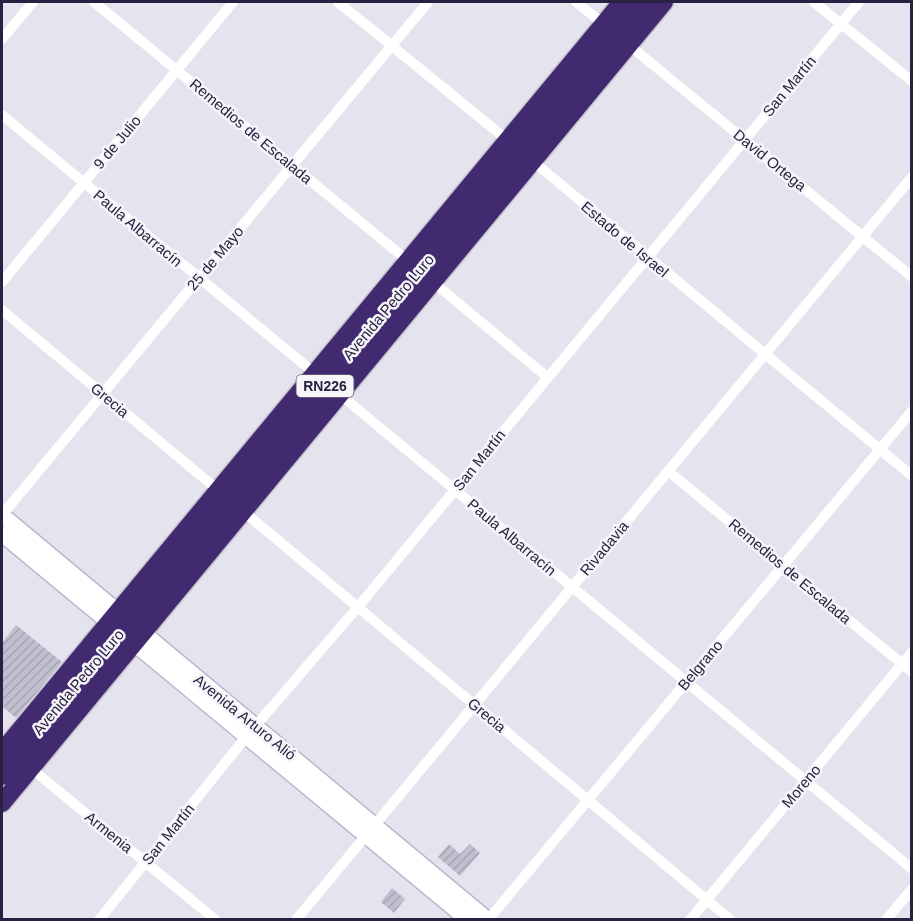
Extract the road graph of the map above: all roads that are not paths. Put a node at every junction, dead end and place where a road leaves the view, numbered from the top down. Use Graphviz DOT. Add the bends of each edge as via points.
graph roads {
  1 [pos="33,2"];
  2 [pos="94,2"];
  3 [pos="233,2"];
  4 [pos="338,2"];
  5 [pos="428,2"];
  6 [pos="576,2"];
  7 [pos="622,2"];
  8 [pos="643,2"];
  9 [pos="664,2"];
  10 [pos="814,2"];
  11 [pos="859,2"];
  12 [pos="841,23"];
  13 [pos="604,24"];
  14 [pos="2,39"];
  15 [pos="392,45"];
  16 [pos="629,45"];
  17 [pos="177,70"];
  18 [pos="912,81"];
  19 [pos="2,115"];
  20 [pos="745,139"];
  21 [pos="520,151"];
  22 [pos="292,165"];
  23 [pos="912,177"];
  24 [pos="83,183"];
  25 [pos="862,236"];
  26 [pos="646,257"];
  27 [pos="408,261"];
  28 [pos="912,277"];
  29 [pos="198,278"];
  30 [pos="2,282"];
  31 [pos="433,282"];
  32 [pos="2,310"];
  33 [pos="765,354"];
  34 [pos="547,376"];
  35 [pos="327,384"];
  36 [pos="103,393"];
  37 [pos="912,411"];
  38 [pos="879,450"];
  39 [pos="669,471"];
  40 [pos="912,476"];
  41 [pos="218,490"];
  42 [pos="455,490"];
  43 [pos="243,511"];
  44 [pos="2,515"];
  45 [pos="2,534"];
  46 [pos="783,565"];
  47 [pos="572,587"];
  48 [pos="358,607"];
  49 [pos="125,628"];
  50 [pos="912,652"];
  51 [pos="902,664"];
  52 [pos="912,672"];
  53 [pos="686,682"];
  54 [pos="475,705"];
  55 [pos="251,731"];
  56 [pos="11,754"];
  57 [pos="2,776"];
  58 [pos="805,780"];
  59 [pos="588,800"];
  60 [pos="2,803"];
  61 [pos="370,828"];
  62 [pos="146,862"];
  63 [pos="912,869"];
  64 [pos="912,889"];
  65 [pos="707,899"];
  66 [pos="99,920"];
  67 [pos="216,920"];
  68 [pos="296,920"];
  69 [pos="468,920"];
  70 [pos="488,920"];
  71 [pos="690,920"];
  72 [pos="731,920"];
  73 [pos="886,920"];
  1 -- 14 [label="street"];
  2 -- 17 [label="street, Remedios de Escalada"];
  3 -- 17 [label="street, 9 de Julio"];
  4 -- 15 [label="street, Estado de Israel"];
  5 -- 15 [label="street, 25 de Mayo"];
  6 -- 13 [label="street"];
  7 -- 13 [label="highway, Avenida Pedro Luro"];
  8 -- 21 [label="highway, Avenida Pedro Luro / RN226"];
  9 -- 16 [label="highway, Avenida Pedro Luro"];
  10 -- 12 [label="street"];
  11 -- 12 [label="street, San Martín"];
  12 -- 18 [label="street"];
  12 -- 20 [label="street, San Martín"];
  13 -- 21 [label="highway, Avenida Pedro Luro"];
  15 -- 21 [label="street, Estado de Israel"];
  15 -- 22 [label="street, 25 de Mayo"];
  16 -- 20 [label="street, David Ortega"];
  16 -- 21 [label="highway, Avenida Pedro Luro"];
  17 -- 22 [label="street, Remedios de Escalada"];
  17 -- 24 [label="street, 9 de Julio"];
  19 -- 24 [label="street, Paula Albarracín"];
  20 -- 25 [label="street, David Ortega"];
  20 -- 26 [label="street, San Martín"];
  21 -- 26 [label="street, Estado de Israel"];
  21 -- 27 [label="highway, Avenida Pedro Luro"];
  21 -- 31 [label="highway, Avenida Pedro Luro"];
  21 -- 35 [label="highway, Avenida Pedro Luro / RN226"];
  22 -- 27 [label="street, Remedios de Escalada"];
  22 -- 29 [label="street, 25 de Mayo"];
  23 -- 25 [label="street, Rivadavia"];
  24 -- 29 [label="street, Paula Albarracín"];
  24 -- 30 [label="street, 9 de Julio"];
  25 -- 28 [label="street, David Ortega"];
  25 -- 33 [label="street, Rivadavia"];
  26 -- 33 [label="street, Estado de Israel"];
  26 -- 34 [label="street, San Martín"];
  27 -- 35 [label="highway, Avenida Pedro Luro"];
  29 -- 35 [label="street, Paula Albarracín"];
  29 -- 36 [label="street, 25 de Mayo"];
  31 -- 34 [label="street"];
  31 -- 35 [label="highway, Avenida Pedro Luro"];
  32 -- 36 [label="street, Grecia"];
  33 -- 38 [label="street, Estado de Israel"];
  33 -- 39 [label="street, Rivadavia"];
  34 -- 42 [label="street, San Martín"];
  35 -- 41 [label="highway, Avenida Pedro Luro"];
  35 -- 42 [label="street, Paula Albarracín"];
  35 -- 43 [label="highway, Avenida Pedro Luro"];
  35 -- 49 [label="highway, Avenida Pedro Luro / RN226"];
  36 -- 41 [label="street, Grecia"];
  36 -- 44 [label="street, 25 de Mayo"];
  37 -- 38 [label="street, Belgrano"];
  38 -- 40 [label="street, Estado de Israel"];
  38 -- 46 [label="street, Belgrano"];
  39 -- 46 [label="street, Remedios de Escalada"];
  39 -- 47 [label="street, Rivadavia"];
  41 -- 49 [label="highway, Avenida Pedro Luro"];
  42 -- 47 [label="street, Paula Albarracín"];
  42 -- 48 [label="street, San Martín"];
  43 -- 48 [label="street, Grecia"];
  43 -- 49 [label="highway, Avenida Pedro Luro"];
  44 -- 49 [label="main road, Avenida Arturo Alió"];
  45 -- 49 [label="main road, Avenida Arturo Alió"];
  46 -- 51 [label="street, Remedios de Escalada"];
  46 -- 53 [label="street, Belgrano"];
  47 -- 53 [label="street, Paula Albarracín"];
  47 -- 54 [label="street, Rivadavia"];
  48 -- 54 [label="street, Grecia"];
  48 -- 55 [label="street, San Martín"];
  49 -- 55 [label="main road, Avenida Arturo Alió"];
  49 -- 56 [label="highway, Avenida Pedro Luro"];
  49 -- 56 [label="highway, Avenida Pedro Luro"];
  50 -- 51 [label="street, Moreno"];
  51 -- 52 [label="street, Remedios de Escalada"];
  51 -- 58 [label="street, Moreno"];
  53 -- 58 [label="street, Paula Albarracín"];
  53 -- 59 [label="street, Belgrano"];
  54 -- 59 [label="street, Grecia"];
  54 -- 61 [label="street, Rivadavia"];
  55 -- 61 [label="main road, Avenida Arturo Alió"];
  55 -- 62 [label="street, San Martín"];
  56 -- 57 [label="highway, Avenida Pedro Luro"];
  56 -- 60 [label="highway, Avenida Pedro Luro"];
  56 -- 62 [label="street, Armenia"];
  58 -- 63 [label="street, Paula Albarracín"];
  58 -- 65 [label="street, Moreno"];
  59 -- 65 [label="street, Grecia"];
  59 -- 70 [label="street, Belgrano"];
  61 -- 68 [label="street, Rivadavia"];
  61 -- 69 [label="main road, Avenida Arturo Alió"];
  61 -- 70 [label="main road, Avenida Arturo Alió"];
  62 -- 66 [label="street, San Martín"];
  62 -- 67 [label="street, Armenia"];
  64 -- 73 [label="street"];
  65 -- 71 [label="street, Moreno"];
  65 -- 72 [label="street, Grecia"];
}
